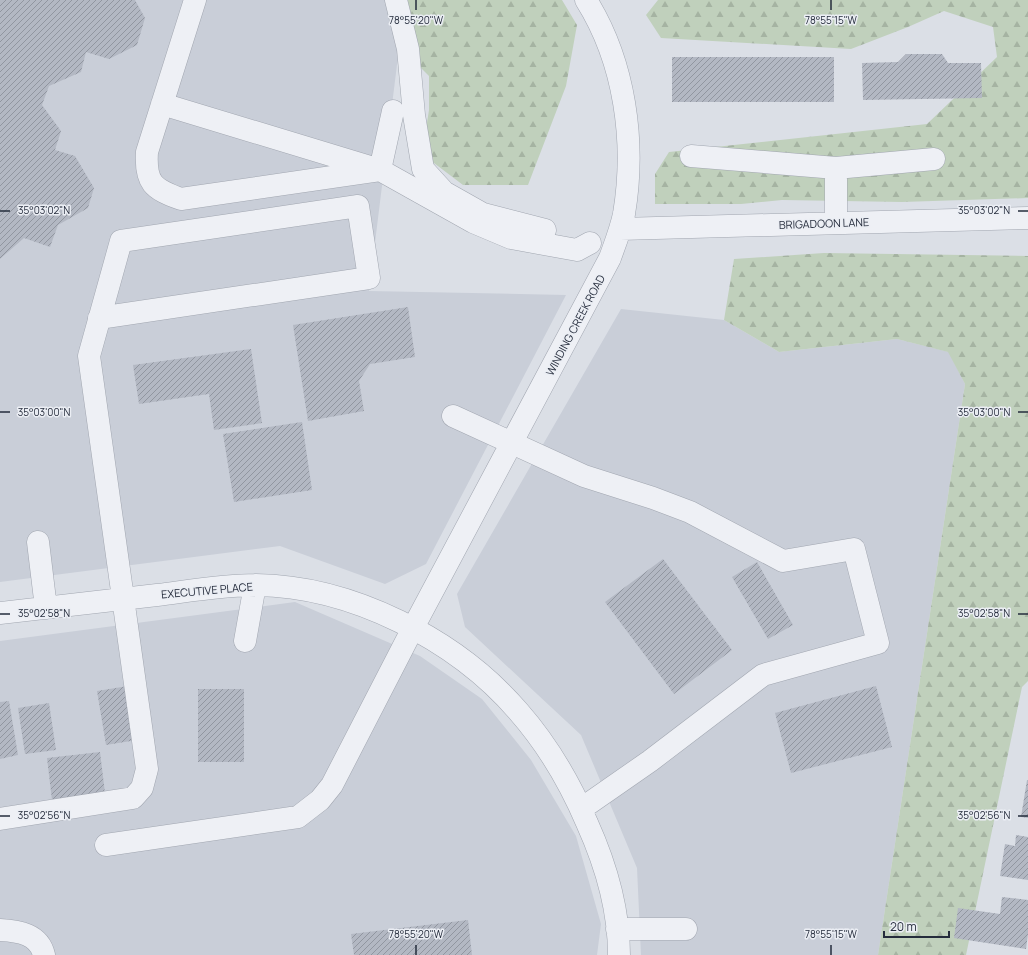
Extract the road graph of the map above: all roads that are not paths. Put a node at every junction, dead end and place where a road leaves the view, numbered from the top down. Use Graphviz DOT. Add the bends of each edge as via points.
graph roads {
  1 [pos="195,0"];
  2 [pos="396,0"];
  3 [pos="586,0"];
  4 [pos="162,104"];
  5 [pos="393,111"];
  6 [pos="691,156"];
  7 [pos="934,159"];
  8 [pos="836,168"];
  9 [pos="380,170"];
  10 [pos="1028,218"];
  11 [pos="836,223"];
  12 [pos="620,228"];
  13 [pos="590,243"];
  14 [pos="613,249"];
  15 [pos="99,318"];
  16 [pos="453,416"];
  17 [pos="511,444"];
  18 [pos="38,542"];
  19 [pos="255,585"];
  20 [pos="124,598"];
  21 [pos="46,608"];
  22 [pos="0,613"];
  23 [pos="413,628"];
  24 [pos="245,640"];
  25 [pos="581,809"];
  26 [pos="0,819"];
  27 [pos="106,845"];
  28 [pos="618,929"];
  29 [pos="0,930"];
  30 [pos="686,930"];
  31 [pos="44,955"];
  32 [pos="619,955"];
  1 -- 4 [label="street"];
  2 -- 13 [label="street" via="408,49 414,115 424,169 444,192 483,214 548,231 577,234"];
  3 -- 12 [label="street, WINDING CREEK ROAD" via="611,53 623,96 628,141 627,185"];
  4 -- 9 [label="street"];
  4 -- 9 [label="street" via="147,152 146,165 150,180 161,192 181,199"];
  5 -- 9 [label="street"];
  6 -- 8 [label="street"];
  7 -- 8 [label="street"];
  8 -- 11 [label="street"];
  9 -- 13 [label="street" via="473,222 511,238 577,250"];
  10 -- 11 [label="street, BRIGADOON LANE"];
  11 -- 12 [label="street, BRIGADOON LANE"];
  12 -- 14 [label="street, WINDING CREEK ROAD"];
  13 -- 14 [label="street"];
  14 -- 17 [label="street, WINDING CREEK ROAD"];
  15 -- 15 [label="street" via="121,241 358,206 369,278"];
  15 -- 20 [label="street" via="89,356"];
  16 -- 17 [label="street"];
  17 -- 23 [label="street, WINDING CREEK ROAD"];
  17 -- 25 [label="street" via="584,476 690,512 783,561 854,549 878,643 763,675 650,761"];
  18 -- 21 [label="street"];
  19 -- 20 [label="street, EXECUTIVE PLACE"];
  19 -- 23 [label="street, EXECUTIVE PLACE" via="300,589 329,596 372,609"];
  19 -- 24 [label="street"];
  20 -- 21 [label="street, EXECUTIVE PLACE"];
  20 -- 26 [label="street" via="147,769 142,788 133,798"];
  21 -- 22 [label="street, EXECUTIVE PLACE"];
  23 -- 25 [label="street, EXECUTIVE PLACE" via="451,651 486,679 518,711 554,758"];
  23 -- 27 [label="street, WINDING CREEK ROAD" via="332,785 320,800 298,817"];
  25 -- 28 [label="street, EXECUTIVE PLACE" via="600,852 613,895"];
  28 -- 30 [label="street"];
  28 -- 32 [label="street, EXECUTIVE PLACE"];
  29 -- 31 [label="street" via="30,935 43,947"];
}
